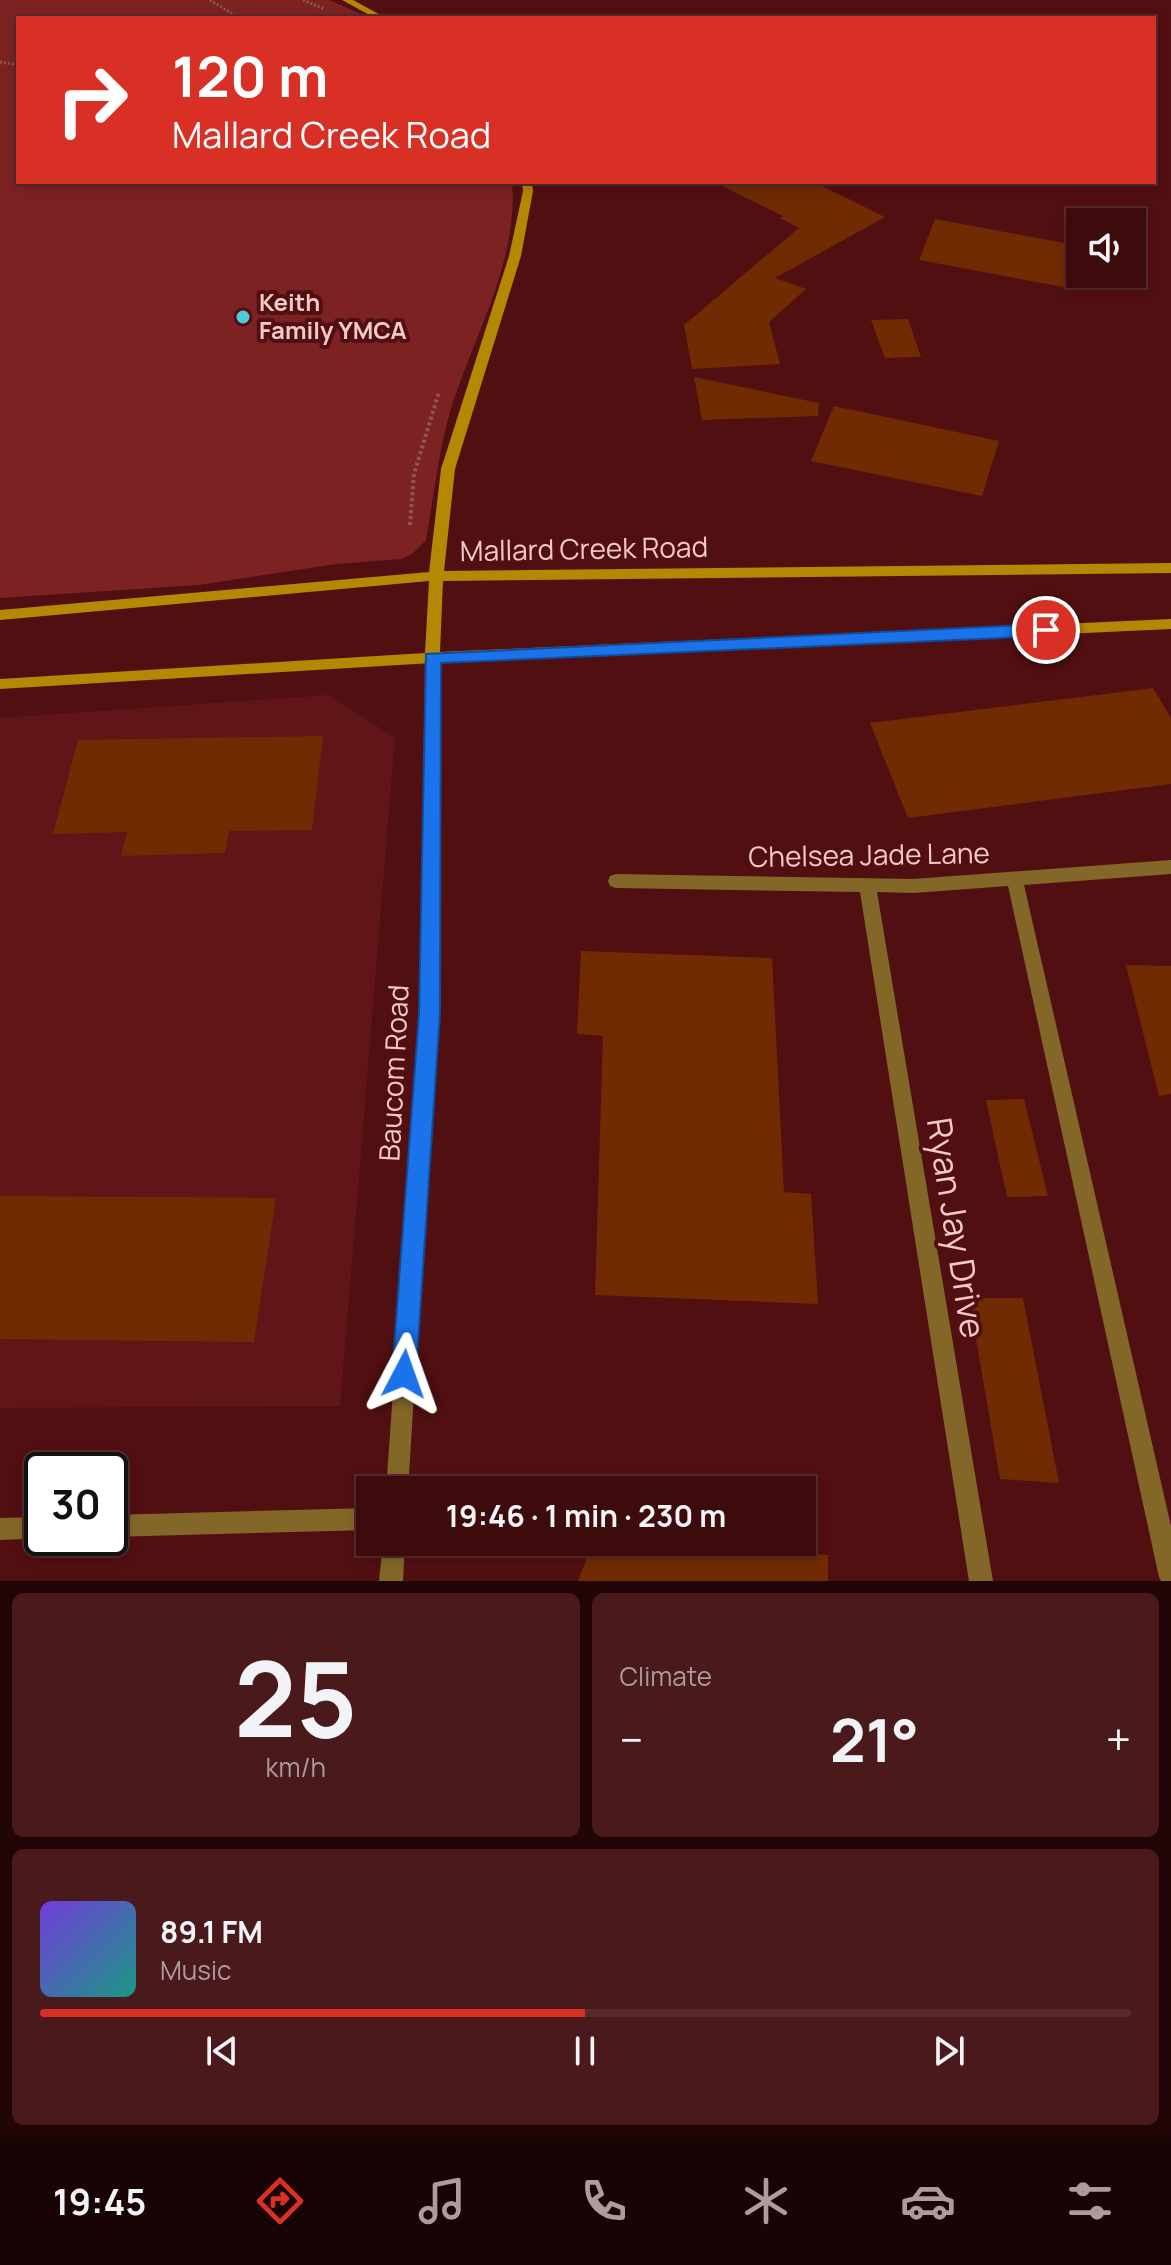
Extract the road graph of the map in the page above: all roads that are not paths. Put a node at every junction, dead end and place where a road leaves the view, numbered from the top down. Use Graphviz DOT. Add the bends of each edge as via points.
graph roads {
  1 [pos="346,0"];
  2 [pos="378,16"];
  3 [pos="527,184"];
  4 [pos="1171,568"];
  5 [pos="436,576"];
  6 [pos="0,615"];
  7 [pos="1171,624"];
  8 [pos="432,658"];
  9 [pos="0,684"];
  10 [pos="1171,867"];
  11 [pos="1014,877"];
  12 [pos="616,881"];
  13 [pos="867,885"];
  14 [pos="398,1476"];
  15 [pos="356,1519"];
  16 [pos="128,1526"];
  17 [pos="24,1528"];
  18 [pos="0,1529"];
  19 [pos="393,1556"];
  20 [pos="1171,1577"];
  21 [pos="391,1581"];
  22 [pos="981,1581"];
  1 -- 2 [label="main road"];
  3 -- 5 [label="main road" via="515,256 448,469"];
  4 -- 5 [label="main road, Mallard Creek Road"];
  5 -- 6 [label="main road, Mallard Creek Road"];
  5 -- 8 [label="main road"];
  7 -- 8 [label="main road"];
  8 -- 9 [label="main road"];
  8 -- 14 [label="street, Baucom Road" via="429,1013"];
  10 -- 11 [label="street, Chelsea Jade Lane"];
  11 -- 13 [label="street, Chelsea Jade Lane"];
  11 -- 20 [label="street"];
  12 -- 13 [label="street, Chelsea Jade Lane"];
  13 -- 22 [label="street, Ryan Jay Drive"];
  15 -- 16 [label="street"];
  17 -- 18 [label="street"];
  19 -- 21 [label="street"];
}
